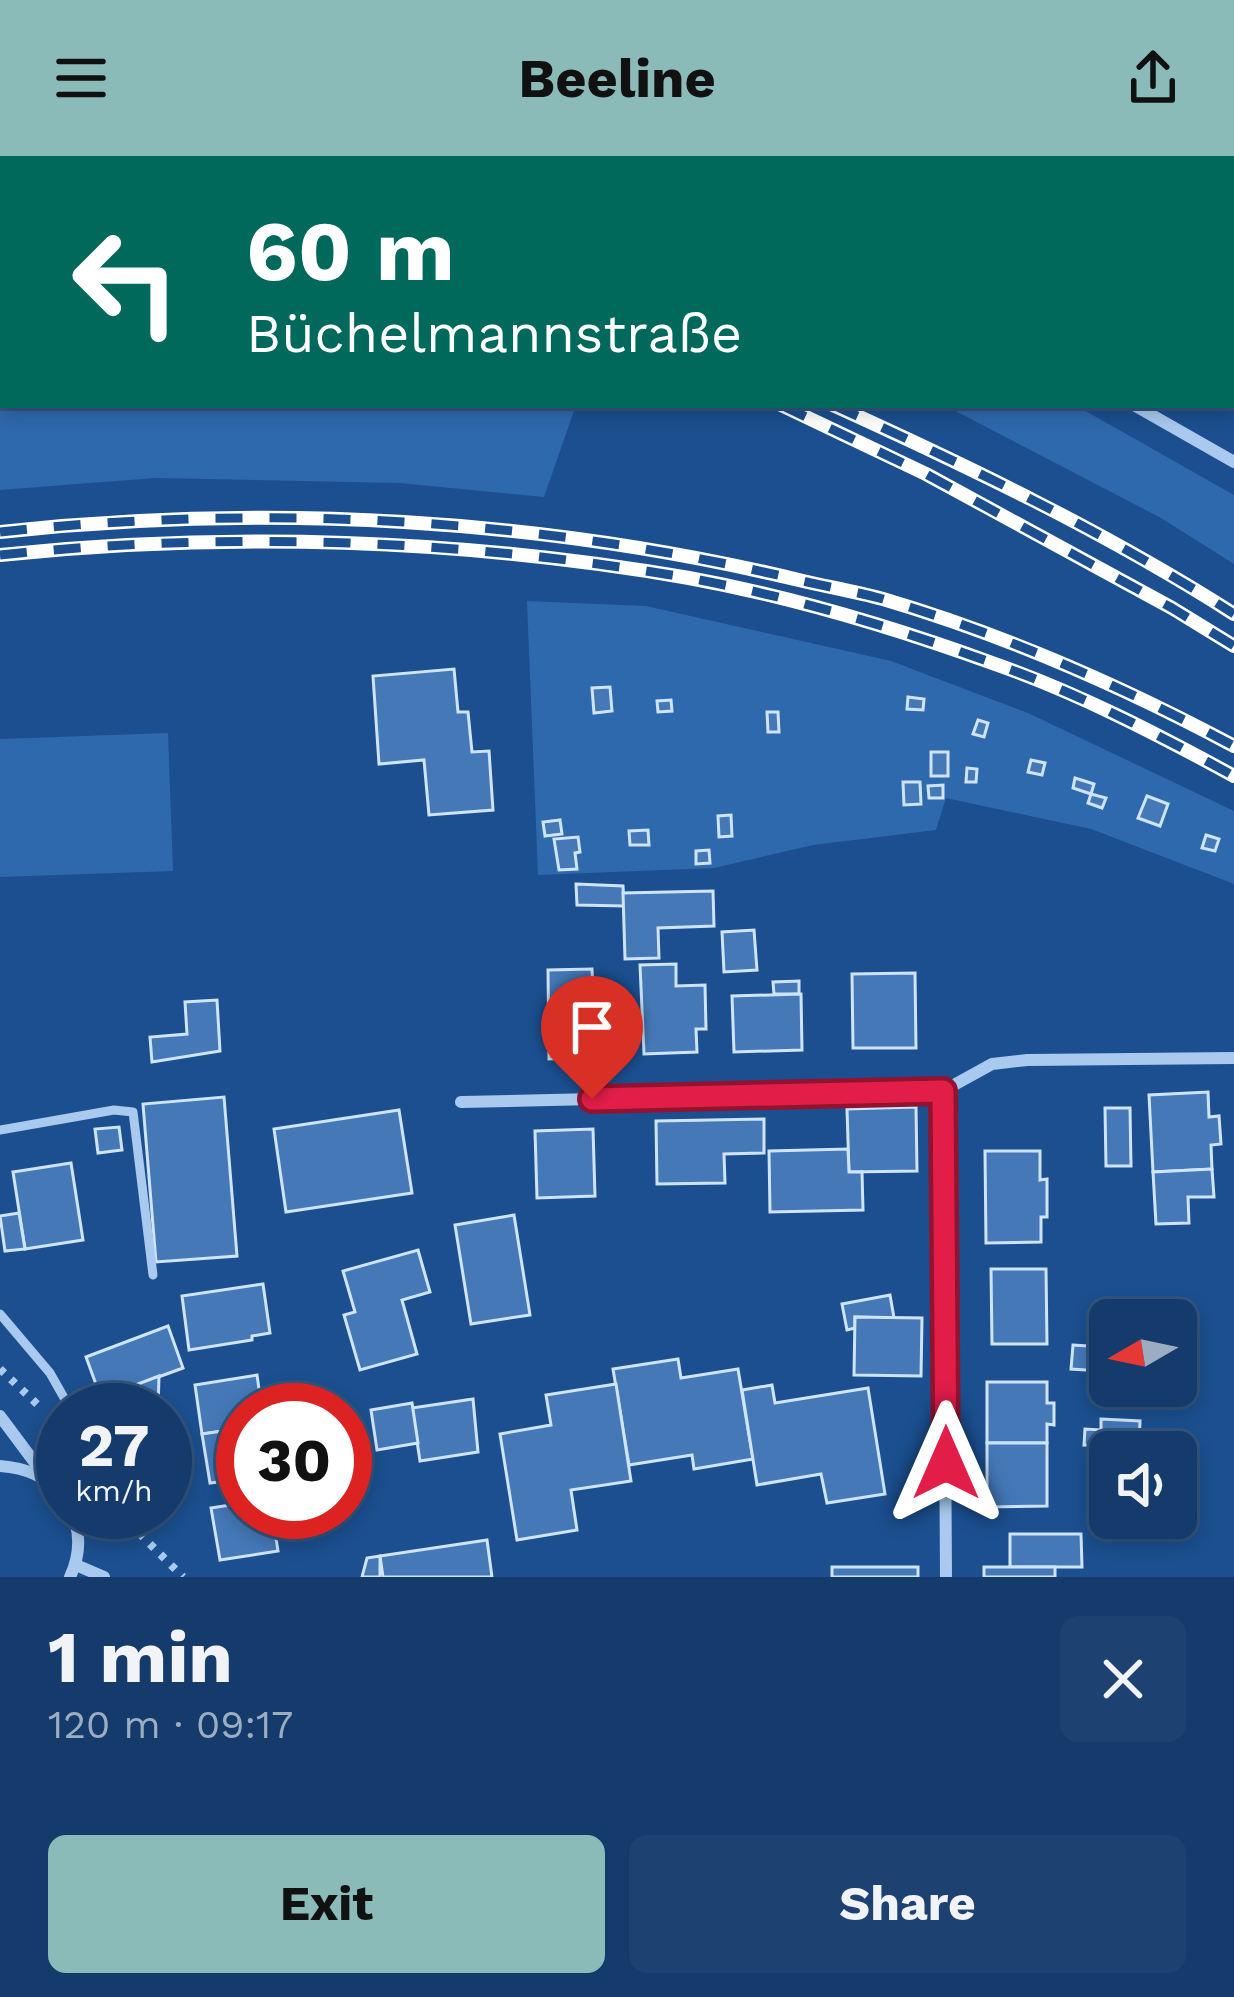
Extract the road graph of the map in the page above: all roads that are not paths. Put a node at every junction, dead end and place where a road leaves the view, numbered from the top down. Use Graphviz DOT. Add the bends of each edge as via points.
graph roads {
  1 [pos="1139,408"];
  2 [pos="1234,462"];
  3 [pos="1234,1058"];
  4 [pos="943,1091"];
  5 [pos="460,1102"];
  6 [pos="0,1130"];
  7 [pos="153,1275"];
  8 [pos="0,1314"];
  9 [pos="56,1383"];
  10 [pos="0,1416"];
  11 [pos="36,1464"];
  12 [pos="0,1466"];
  13 [pos="36,1474"];
  14 [pos="79,1539"];
  15 [pos="73,1571"];
  16 [pos="104,1577"];
  17 [pos="946,1577"];
  1 -- 2 [label="street"];
  3 -- 4 [label="street" via="992,1064"];
  4 -- 5 [label="street"];
  4 -- 17 [label="street"];
  6 -- 7 [label="lane" via="134,1112"];
  8 -- 9 [label="lane"];
  10 -- 11 [label="street"];
  12 -- 13 [label="street"];
  14 -- 15 [label="street"];
  15 -- 16 [label="street"];
}
